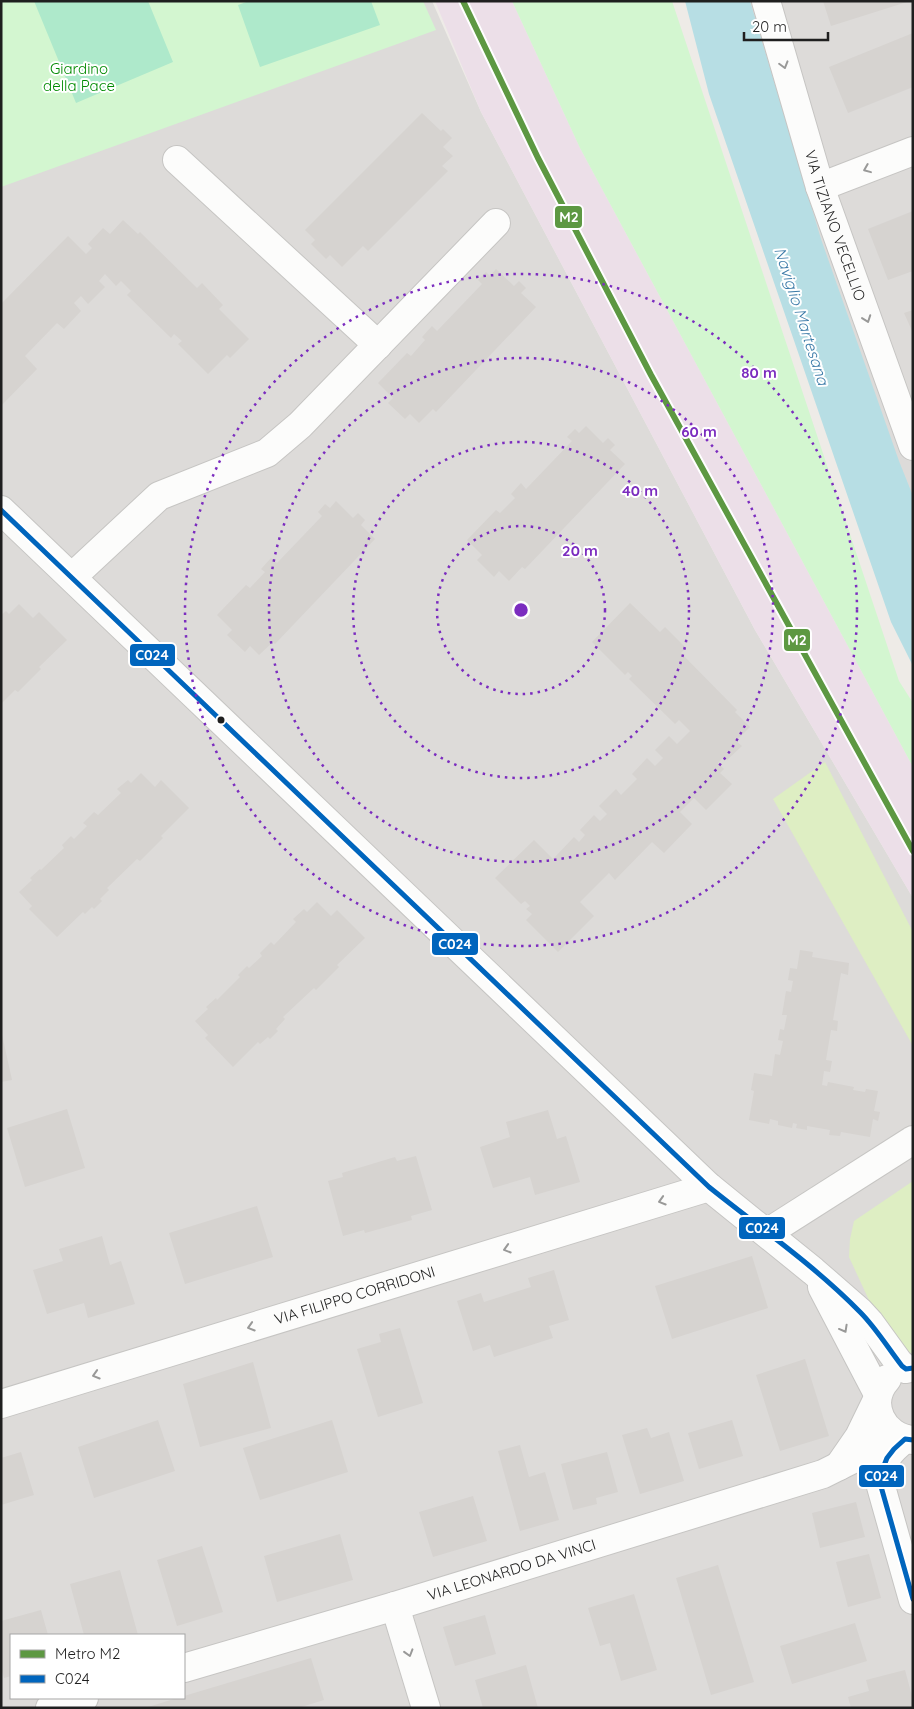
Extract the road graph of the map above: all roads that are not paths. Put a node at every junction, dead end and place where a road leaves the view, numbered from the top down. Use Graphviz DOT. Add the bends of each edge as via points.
graph roads {
  1 [pos="766,1"];
  2 [pos="913,151"];
  3 [pos="177,160"];
  4 [pos="820,187"];
  5 [pos="496,224"];
  6 [pos="378,345"];
  7 [pos="911,435"];
  8 [pos="1,510"];
  9 [pos="72,577"];
  10 [pos="913,1140"];
  11 [pos="708,1187"];
  12 [pos="767,1234"];
  13 [pos="813,1271"];
  14 [pos="909,1368"];
  15 [pos="878,1397"];
  16 [pos="1,1404"];
  17 [pos="909,1440"];
  18 [pos="839,1466"];
  19 [pos="913,1600"];
  20 [pos="395,1606"];
  21 [pos="185,1668"];
  22 [pos="426,1708"];
  1 -- 4 [label="street, VIA TIZIANO VECELLIO, one-way"];
  2 -- 4 [label="street, one-way"];
  3 -- 6 [label="street"];
  4 -- 7 [label="street, VIA TIZIANO VECELLIO, one-way"];
  5 -- 6 [label="street"];
  6 -- 9 [label="street" via="267,454 159,496"];
  8 -- 9 [label="street"];
  9 -- 11 [label="street"];
  10 -- 12 [label="street"];
  11 -- 12 [label="street"];
  11 -- 16 [label="street, VIA FILIPPO CORRIDONI, one-way"];
  12 -- 13 [label="street"];
  13 -- 14 [label="street" via="859,1311 899,1363"];
  13 -- 15 [label="street, one-way"];
  14 -- 15 [label="street" via="890,1376"];
  15 -- 17 [label="street" via="878,1412 883,1424 893,1434"];
  15 -- 18 [label="street" via="859,1437"];
  17 -- 18 [label="street, VIA LEONARDO DA VINCI" via="875,1448"];
  17 -- 19 [label="street" via="891,1450 886,1457 880,1483"];
  18 -- 20 [label="street, VIA LEONARDO DA VINCI" via="823,1474"];
  20 -- 21 [label="street, VIA LEONARDO DA VINCI"];
  20 -- 22 [label="street, one-way"];
}
